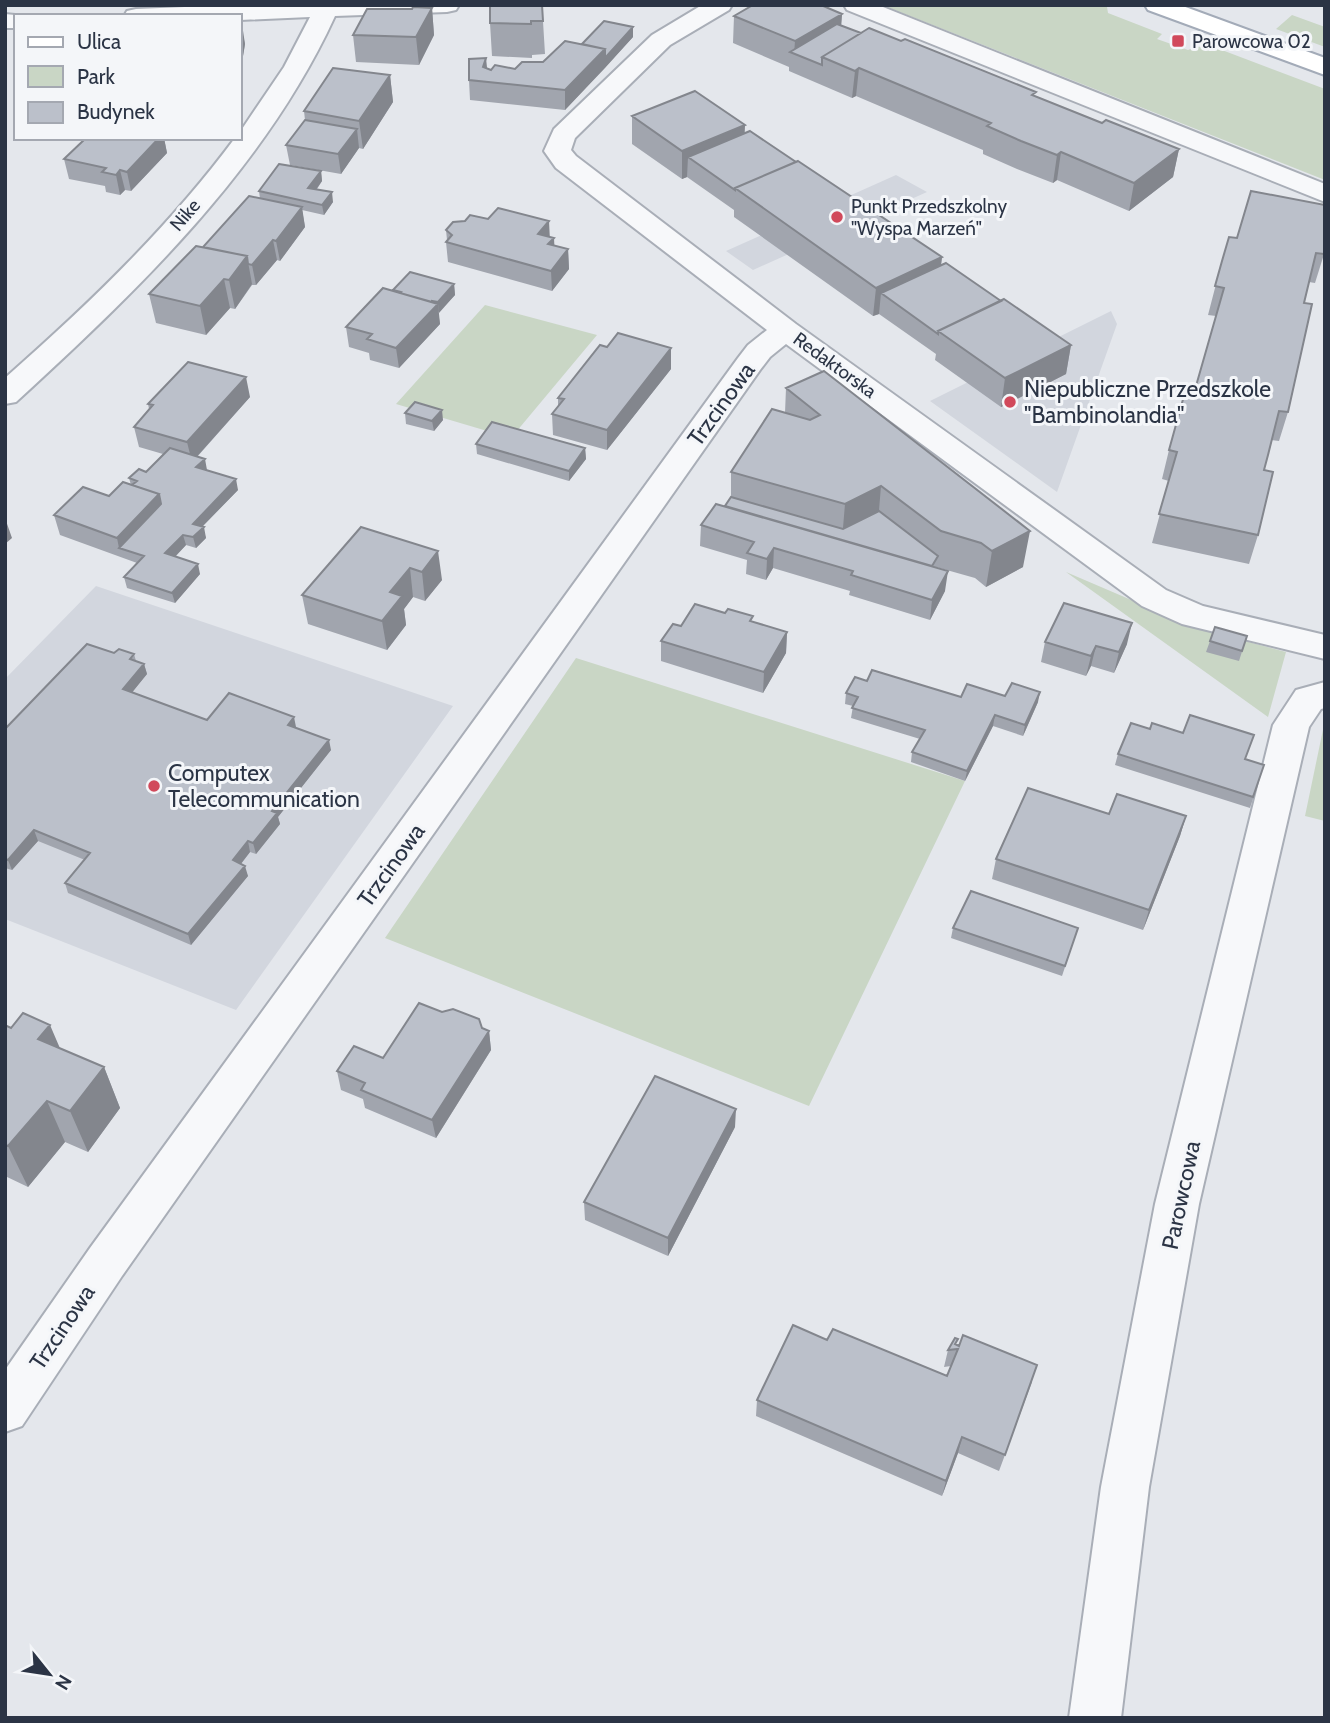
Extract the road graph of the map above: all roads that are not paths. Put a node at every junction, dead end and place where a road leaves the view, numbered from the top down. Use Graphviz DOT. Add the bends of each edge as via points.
graph roads {
  1 [pos="447,5"];
  2 [pos="720,5"];
  3 [pos="856,5"];
  4 [pos="1157,5"];
  5 [pos="327,7"];
  6 [pos="178,14"];
  7 [pos="1325,67"];
  8 [pos="1325,194"];
  9 [pos="786,330"];
  10 [pos="5,395"];
  11 [pos="1325,647"];
  12 [pos="1325,695"];
  13 [pos="5,1410"];
  14 [pos="1095,1718"];
  1 -- 5 [label="street"];
  2 -- 9 [label="street, Redaktorska" via="661,40 564,135 557,151"];
  3 -- 8 [label="street"];
  4 -- 7 [label="main road"];
  5 -- 6 [label="street"];
  5 -- 10 [label="street, Nike" via="298,66 259,123 186,213 96,311"];
  9 -- 11 [label="street, Redaktorska" via="1154,598 1194,616"];
  9 -- 13 [label="street, Trzcinowa" via="759,351 106,1262"];
  12 -- 14 [label="street, Parowcowa" via="1310,699 1291,725 1177,1204 1125,1487"];
}
